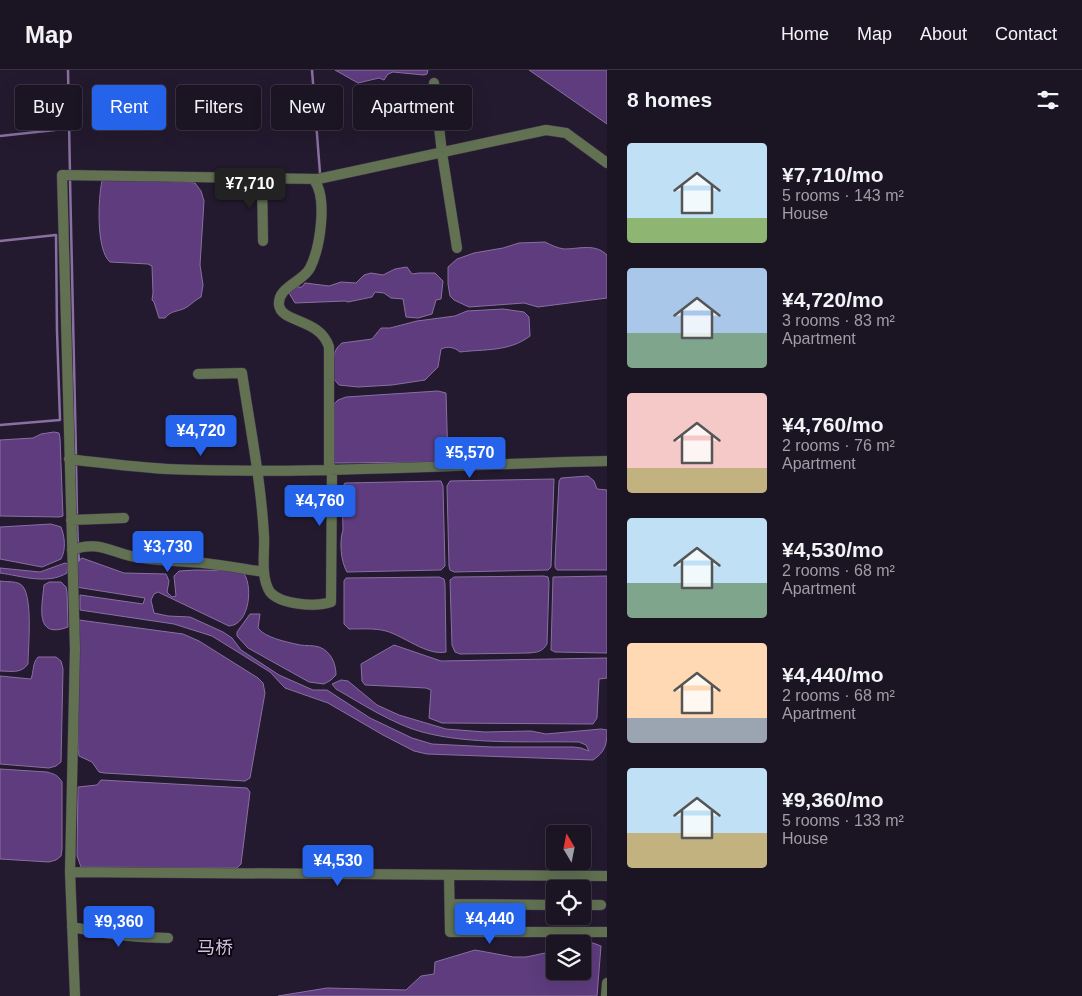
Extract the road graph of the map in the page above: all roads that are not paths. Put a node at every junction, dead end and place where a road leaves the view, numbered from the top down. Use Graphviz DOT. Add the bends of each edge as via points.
graph roads {
  1 [pos="434,83"];
  2 [pos="442,153"];
  3 [pos="607,163"];
  4 [pos="262,179"];
  5 [pos="314,180"];
  6 [pos="263,241"];
  7 [pos="457,248"];
  8 [pos="198,374"];
  9 [pos="69,459"];
  10 [pos="607,461"];
  11 [pos="258,470"];
  12 [pos="332,471"];
  13 [pos="124,518"];
  14 [pos="71,520"];
  15 [pos="72,550"];
  16 [pos="264,572"];
  17 [pos="70,872"];
  18 [pos="449,875"];
  19 [pos="607,876"];
  20 [pos="450,904"];
  21 [pos="546,905"];
  22 [pos="591,905"];
  23 [pos="601,905"];
  24 [pos="72,927"];
  25 [pos="607,932"];
  26 [pos="168,938"];
  27 [pos="607,984"];
  28 [pos="76,996"];
  29 [pos="606,996"];
  1 -- 2 [label="street"];
  2 -- 3 [label="street" via="546,130 566,133"];
  2 -- 5 [label="street"];
  2 -- 7 [label="street"];
  4 -- 5 [label="street"];
  4 -- 6 [label="street"];
  4 -- 9 [label="street" via="62,175"];
  5 -- 12 [label="street" via="320,187 322,229 310,268 304,277 288,287 279,302 285,316 315,328 327,340"];
  8 -- 11 [label="street" via="242,373"];
  9 -- 11 [label="street" via="166,469"];
  9 -- 14 [label="street"];
  10 -- 12 [label="street"];
  11 -- 12 [label="street"];
  11 -- 16 [label="street"];
  12 -- 16 [label="street" via="331,602 289,602 275,597 267,586"];
  13 -- 14 [label="street"];
  14 -- 15 [label="street"];
  15 -- 16 [label="street" via="99,546 128,556"];
  15 -- 17 [label="street" via="75,650"];
  17 -- 18 [label="street"];
  17 -- 24 [label="street"];
  18 -- 19 [label="street"];
  18 -- 20 [label="street"];
  20 -- 21 [label="street"];
  20 -- 25 [label="street" via="450,932"];
  22 -- 23 [label="street"];
  24 -- 26 [label="street" via="143,938"];
  24 -- 28 [label="street"];
  27 -- 29 [label="street"];
}
